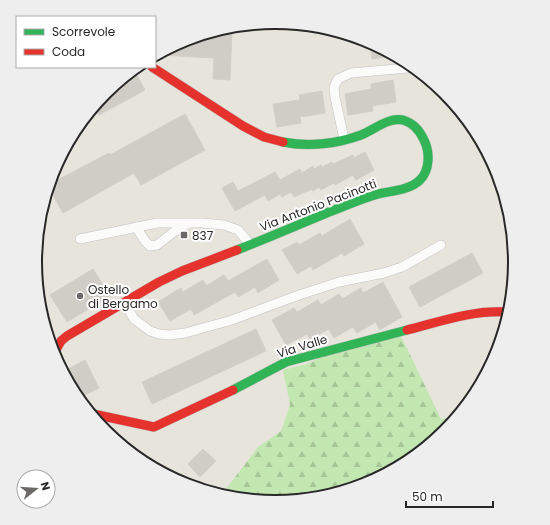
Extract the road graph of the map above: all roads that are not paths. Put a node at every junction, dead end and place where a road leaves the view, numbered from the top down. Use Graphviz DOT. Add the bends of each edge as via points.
graph roads {
  1 [pos="154,68"];
  2 [pos="405,68"];
  3 [pos="344,139"];
  4 [pos="190,223"];
  5 [pos="136,227"];
  6 [pos="80,239"];
  7 [pos="250,244"];
  8 [pos="441,245"];
  9 [pos="124,302"];
  10 [pos="503,312"];
  11 [pos="57,347"];
  12 [pos="98,415"];
  1 -- 3 [label="street, Via Antonio Pacinotti" via="249,131 267,138 301,144"];
  2 -- 3 [label="street" via="351,73 338,79 334,87"];
  3 -- 7 [label="street, Via Antonio Pacinotti" via="359,135 382,123 394,120 407,121 424,137 429,158 428,169 422,180 412,187 369,197"];
  4 -- 5 [label="street" via="157,223"];
  4 -- 5 [label="street" via="157,245 150,246"];
  4 -- 7 [label="street" via="224,225 238,230"];
  5 -- 6 [label="street"];
  7 -- 9 [label="street, Via Antonio Pacinotti" via="174,275"];
  8 -- 9 [label="street" via="402,267 339,282 232,320 185,333 169,335 150,331 134,319"];
  9 -- 11 [label="street, Via Antonio Pacinotti" via="67,336"];
  10 -- 12 [label="street, Via Valle" via="489,311 457,317 286,362 242,386 154,427"];
}
